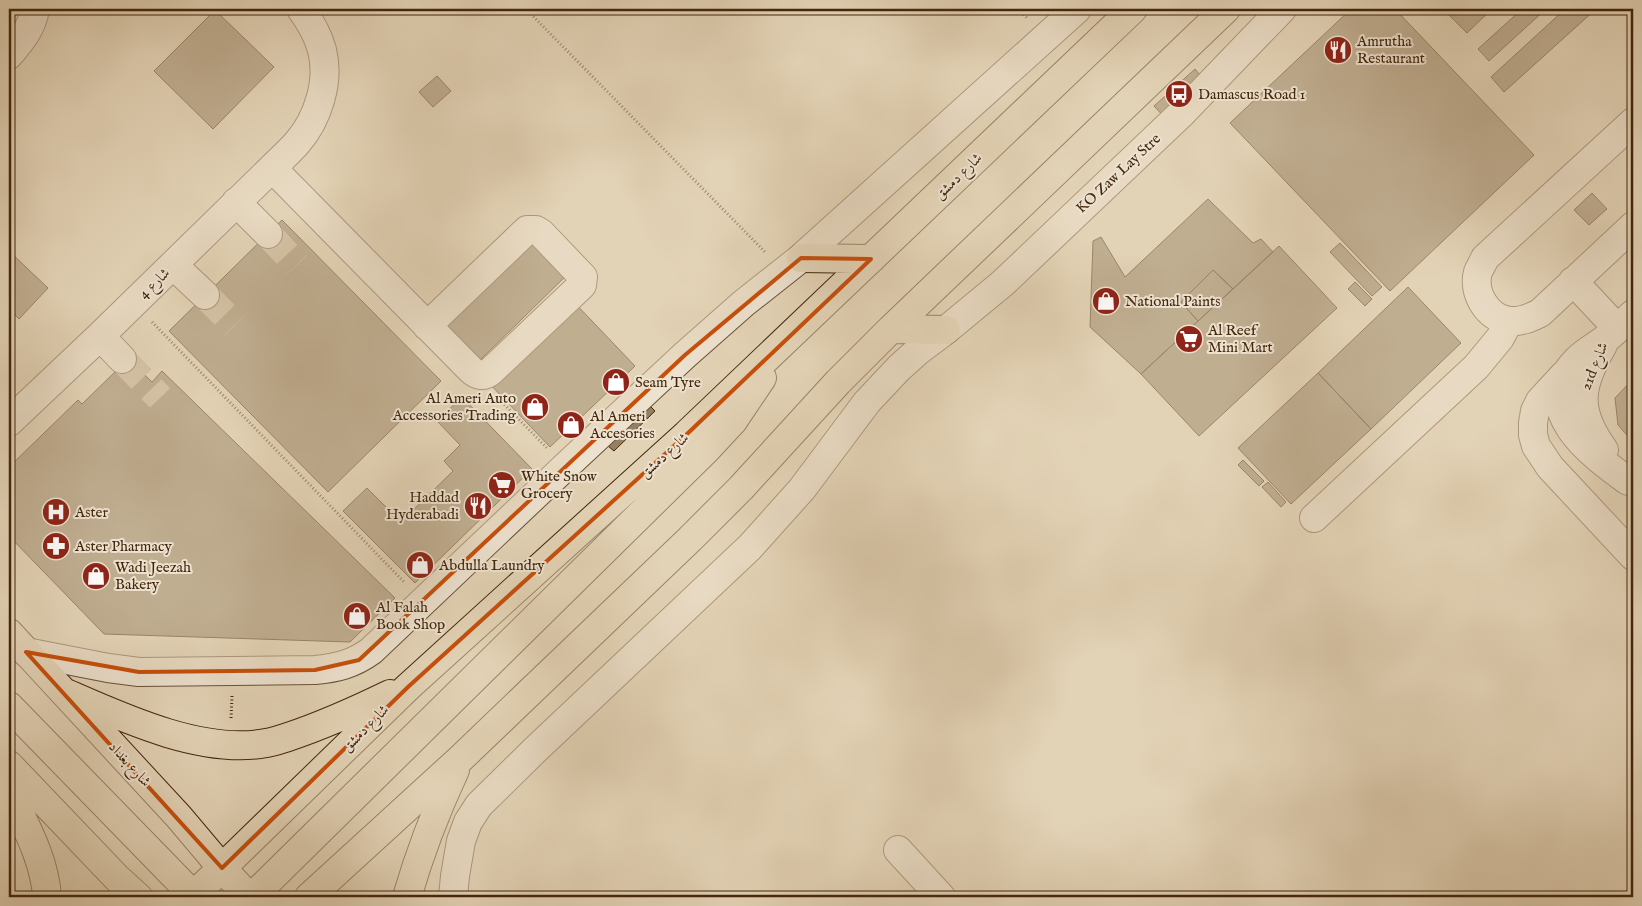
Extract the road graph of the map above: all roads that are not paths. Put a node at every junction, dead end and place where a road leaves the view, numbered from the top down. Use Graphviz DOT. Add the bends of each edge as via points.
graph roads {
  1 [pos="35,9"];
  2 [pos="300,9"];
  3 [pos="307,9"];
  4 [pos="1077,9"];
  5 [pos="1132,9"];
  6 [pos="1226,9"];
  7 [pos="1282,9"];
  8 [pos="1112,18"];
  9 [pos="9,56"];
  10 [pos="1633,122"];
  11 [pos="297,142"];
  12 [pos="272,168"];
  13 [pos="236,202"];
  14 [pos="1633,226"];
  15 [pos="268,234"];
  16 [pos="872,259"];
  17 [pos="173,265"];
  18 [pos="793,265"];
  19 [pos="1573,281"];
  20 [pos="205,295"];
  21 [pos="1509,321"];
  22 [pos="427,326"];
  23 [pos="1619,326"];
  24 [pos="891,329"];
  25 [pos="946,330"];
  26 [pos="100,336"];
  27 [pos="786,341"];
  28 [pos="122,359"];
  29 [pos="1564,375"];
  30 [pos="9,422"];
  31 [pos="1631,483"];
  32 [pos="1314,518"];
  33 [pos="1633,556"];
  34 [pos="17,643"];
  35 [pos="408,686"];
  36 [pos="66,693"];
  37 [pos="9,706"];
  38 [pos="459,760"];
  39 [pos="9,765"];
  40 [pos="9,791"];
  41 [pos="898,850"];
  42 [pos="222,868"];
  43 [pos="47,897"];
  44 [pos="138,897"];
  45 [pos="194,897"];
  46 [pos="250,897"];
  47 [pos="309,897"];
  48 [pos="406,897"];
  49 [pos="453,897"];
  50 [pos="941,897"];
  1 -- 9 [label="street" via="23,39"];
  2 -- 11 [label="street" via="315,32 322,50 324,69 317,109"];
  3 -- 11 [label="street" via="331,35 340,60 341,88 331,114 322,125"];
  4 -- 18 [label="street"];
  5 -- 8 [label="main road, شارع دمشق"];
  6 -- 24 [label="main road"];
  7 -- 25 [label="street, KO Zaw Lay Stre" via="1182,113 1003,283"];
  8 -- 16 [label="main road, شارع دمشق"];
  10 -- 21 [label="street" via="1486,258 1478,273 1477,289 1483,304 1494,315"];
  11 -- 12 [label="street, شارع 4"];
  12 -- 13 [label="street, شارع 4"];
  12 -- 22 [label="street"];
  13 -- 15 [label="street"];
  13 -- 17 [label="street, شارع 4"];
  14 -- 19 [label="street"];
  16 -- 18 [label="main road"];
  16 -- 27 [label="main road, شارع دمشق"];
  17 -- 20 [label="street"];
  17 -- 26 [label="street, شارع 4"];
  18 -- 34 [label="street" via="685,355 359,660 315,670 139,672 108,668"];
  19 -- 21 [label="street" via="1540,313 1525,320"];
  19 -- 23 [label="street"];
  21 -- 32 [label="street" via="1476,367"];
  22 -- 22 [label="street" via="527,230 541,233 583,277 582,285 491,371 481,375 474,373"];
  23 -- 29 [label="street, 21d شارع" via="1576,360"];
  23 -- 31 [label="street, 21d شارع" via="1594,360 1583,389 1583,406 1594,436"];
  24 -- 25 [label="main road"];
  24 -- 38 [label="main road" via="735,495"];
  25 -- 49 [label="street, KO Zaw Lay Stre" via="906,363 867,402 802,489 750,547 479,805 461,842"];
  26 -- 28 [label="street"];
  26 -- 30 [label="street, شارع 4"];
  27 -- 35 [label="main road, شارع دمشق"];
  27 -- 46 [label="main road" via="733,421 707,449"];
  29 -- 31 [label="street, 21d شارع" via="1560,409 1570,428 1604,464"];
  29 -- 33 [label="street" via="1535,411 1533,435 1536,446 1550,468"];
  34 -- 36 [label="main road, شارع بغداد"];
  35 -- 36 [label="main road" via="297,734 266,744 230,746 154,728 112,714"];
  35 -- 42 [label="main road, شارع دمشق"];
  36 -- 42 [label="main road, شارع بغداد"];
  37 -- 45 [label="main road"];
  38 -- 47 [label="main road"];
  38 -- 48 [label="main road" via="430,826"];
  39 -- 44 [label="main road"];
  40 -- 43 [label="main road" via="38,856"];
  41 -- 50 [label="street"];
  42 -- 45 [label="main road, شارع دمشق"];
  42 -- 46 [label="main road, شارع بغداد"];
}
